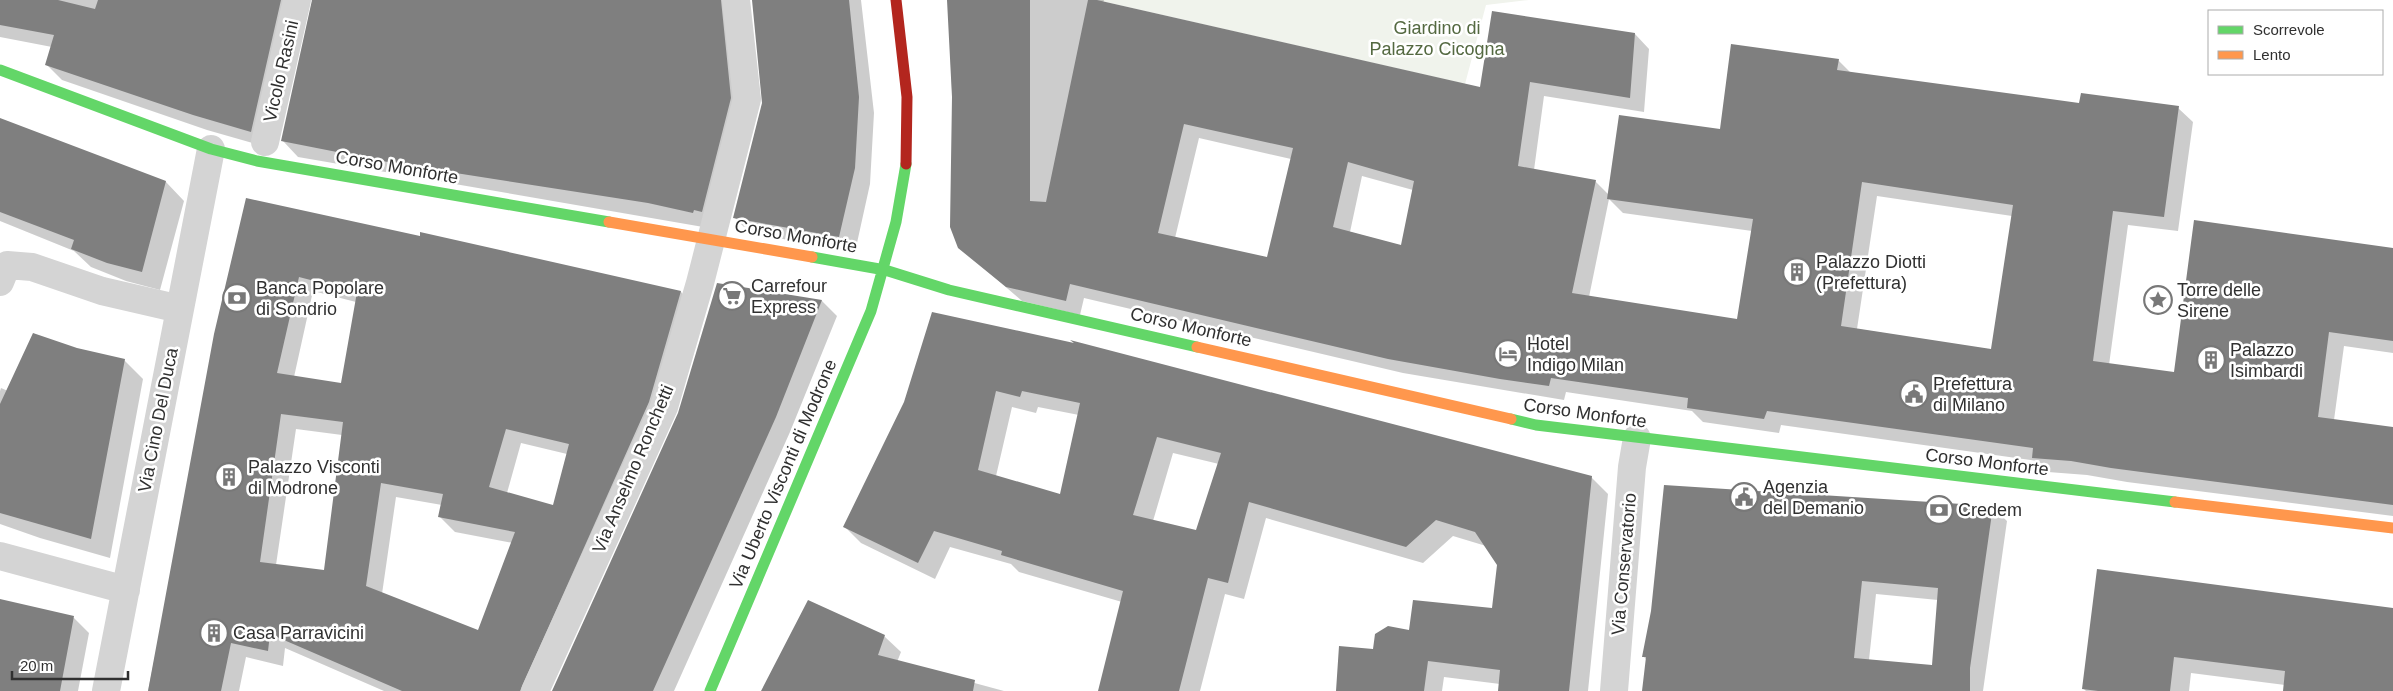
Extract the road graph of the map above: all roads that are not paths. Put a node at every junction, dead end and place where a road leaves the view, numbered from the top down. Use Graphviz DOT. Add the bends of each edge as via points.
graph roads {
  1 [pos="297,0"];
  2 [pos="736,0"];
  3 [pos="896,0"];
  4 [pos="0,70"];
  5 [pos="265,142"];
  6 [pos="210,149"];
  7 [pos="712,240"];
  8 [pos="885,270"];
  9 [pos="0,282"];
  10 [pos="180,309"];
  11 [pos="1637,438"];
  12 [pos="2393,528"];
  13 [pos="0,556"];
  14 [pos="126,590"];
  15 [pos="106,691"];
  16 [pos="535,691"];
  17 [pos="710,691"];
  18 [pos="1614,691"];
  1 -- 5 [label="street, Vicolo Rasini"];
  2 -- 7 [label="street, Via Anselmo Ronchetti" via="747,99"];
  3 -- 8 [label="street, Via Uberto Visconti di Modrone" via="907,142 901,201"];
  4 -- 6 [label="street, Corso Monforte"];
  6 -- 7 [label="street, Corso Monforte" via="260,161"];
  6 -- 10 [label="street, Via Cino Del Duca"];
  7 -- 8 [label="street, Corso Monforte"];
  7 -- 16 [label="street, Via Anselmo Ronchetti" via="664,407"];
  8 -- 11 [label="street, Corso Monforte" via="949,290 1536,425"];
  8 -- 17 [label="street, Via Uberto Visconti di Modrone" via="871,311"];
  9 -- 10 [label="street" via="7,265 32,267 102,291"];
  10 -- 14 [label="street, Via Cino Del Duca"];
  11 -- 12 [label="street, Corso Monforte"];
  11 -- 18 [label="street, Via Conservatorio"];
  13 -- 14 [label="street"];
  14 -- 15 [label="street, Via Cino Del Duca"];
}
